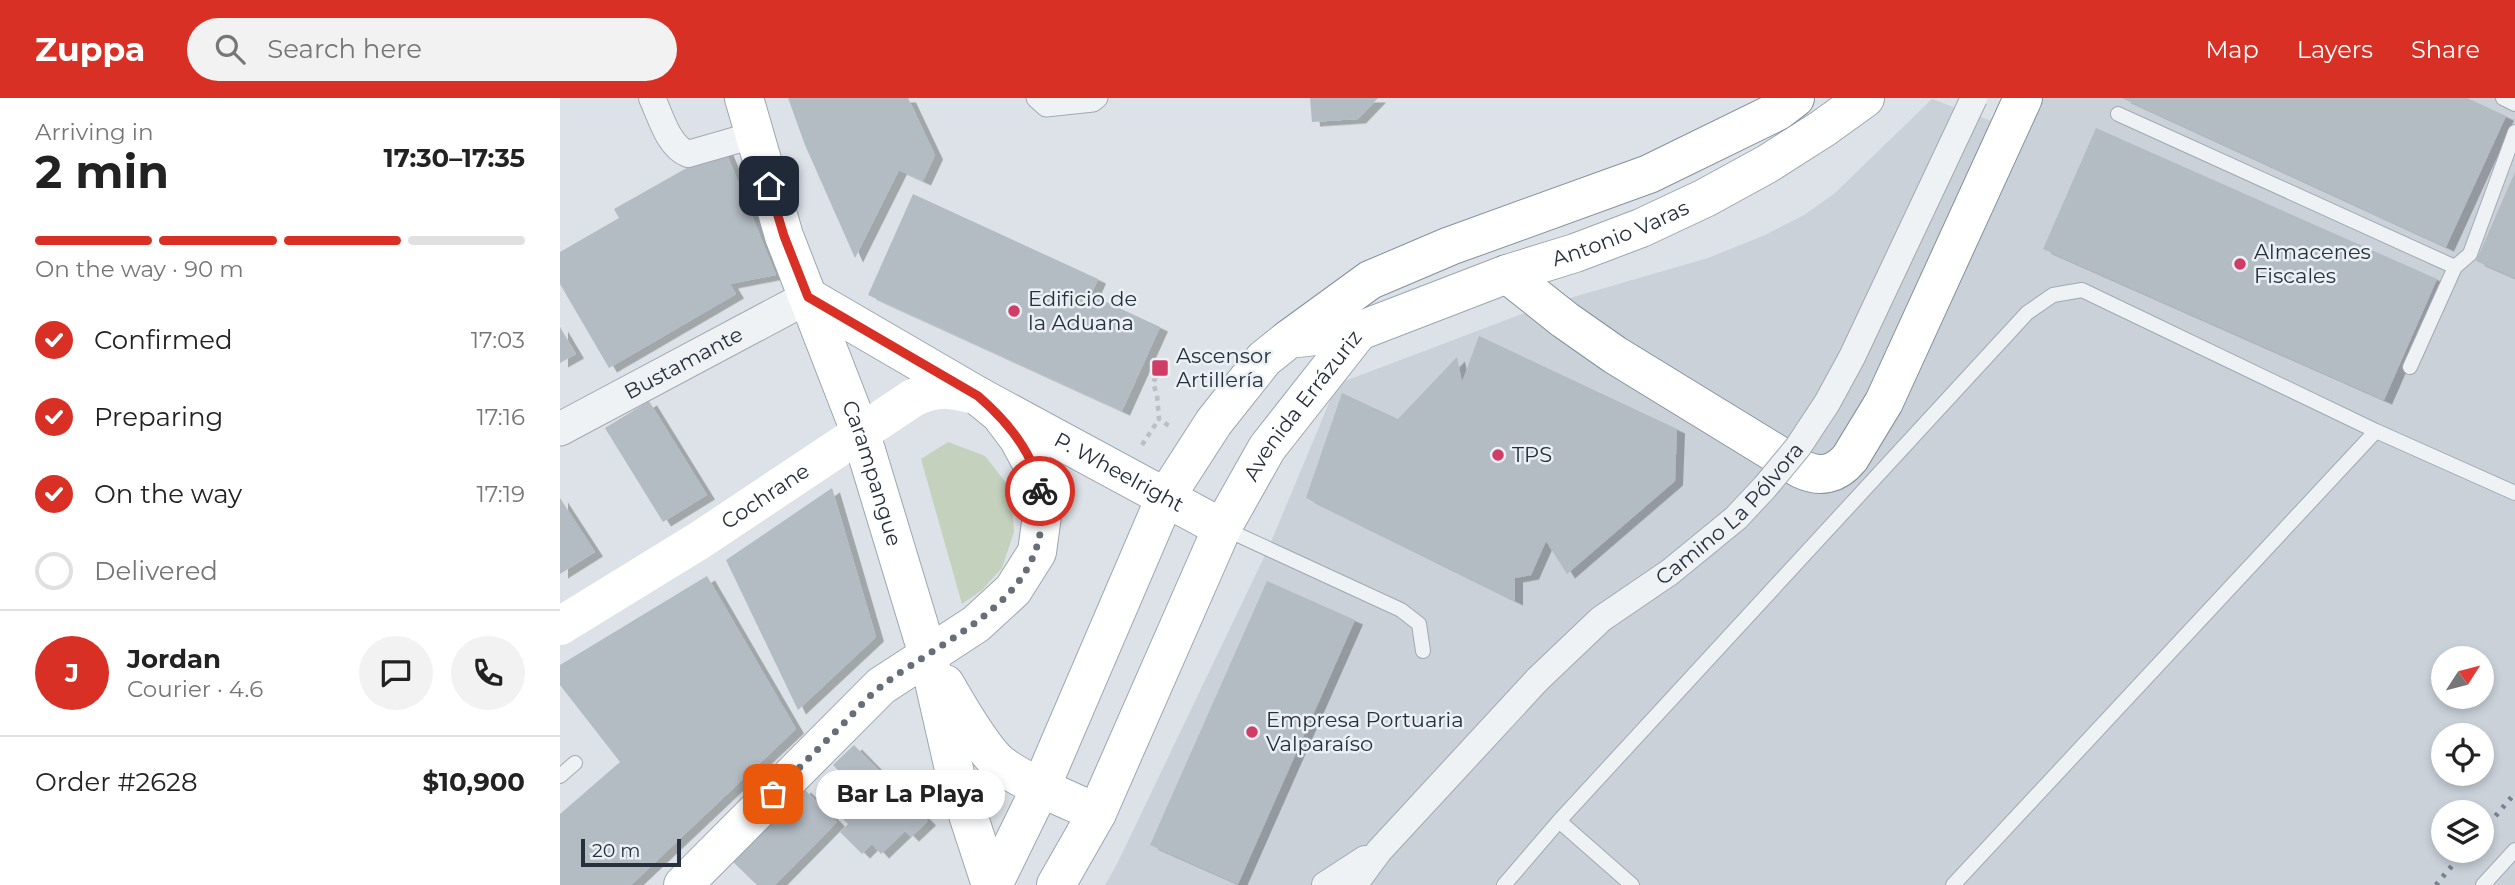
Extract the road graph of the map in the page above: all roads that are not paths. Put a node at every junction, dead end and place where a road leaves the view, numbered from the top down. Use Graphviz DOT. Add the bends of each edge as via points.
graph roads {
  1 [pos="652,98"];
  2 [pos="744,98"];
  3 [pos="1036,98"];
  4 [pos="1098,98"];
  5 [pos="1795,98"];
  6 [pos="1865,98"];
  7 [pos="1974,98"];
  8 [pos="2023,98"];
  9 [pos="2503,98"];
  10 [pos="2515,104"];
  11 [pos="2118,114"];
  12 [pos="2515,132"];
  13 [pos="754,135"];
  14 [pos="2455,267"];
  15 [pos="1507,274"];
  16 [pos="808,297"];
  17 [pos="1359,331"];
  18 [pos="1289,339"];
  19 [pos="2410,367"];
  20 [pos="978,396"];
  21 [pos="560,429"];
  22 [pos="2376,431"];
  23 [pos="861,434"];
  24 [pos="2515,493"];
  25 [pos="1165,498"];
  26 [pos="1222,528"];
  27 [pos="560,626"];
  28 [pos="1423,651"];
  29 [pos="928,655"];
  30 [pos="575,763"];
  31 [pos="560,776"];
  32 [pos="1041,787"];
  33 [pos="1097,813"];
  34 [pos="1559,821"];
  35 [pos="2515,850"];
  36 [pos="1379,851"];
  37 [pos="683,885"];
  38 [pos="992,885"];
  39 [pos="1056,885"];
  40 [pos="1325,885"];
  41 [pos="1338,885"];
  42 [pos="1354,885"];
  43 [pos="1504,885"];
  44 [pos="1632,885"];
  45 [pos="1953,885"];
  46 [pos="2483,885"];
  1 -- 13 [label="street" via="673,143 688,154"];
  2 -- 13 [label="main road, Carampangue"];
  3 -- 4 [label="street" via="1046,107"];
  5 -- 18 [label="main road" via="1778,111 1649,174 1370,280"];
  6 -- 15 [label="main road, Antonio Varas" via="1705,198 1641,228"];
  7 -- 36 [label="street, Camino La Pólvora, bridge" via="1852,357 1798,446 1765,487 1704,546 1601,619 1571,646"];
  8 -- 15 [label="main road" via="1884,402 1843,466 1824,475 1812,474 1615,355"];
  9 -- 10 [label="lane"];
  11 -- 14 [label="lane"];
  12 -- 14 [label="lane" via="2470,254"];
  13 -- 16 [label="main road, Carampangue"];
  14 -- 19 [label="lane"];
  15 -- 17 [label="main road, Antonio Varas"];
  16 -- 20 [label="main road"];
  16 -- 21 [label="street, Bustamante"];
  16 -- 23 [label="main road, Carampangue"];
  17 -- 18 [label="main road, Avenida Errázuriz"];
  17 -- 26 [label="main road, Avenida Errázuriz" via="1267,448"];
  18 -- 25 [label="main road" via="1238,389"];
  20 -- 23 [label="main road, Cochrane" via="947,388 928,391"];
  20 -- 25 [label="main road, P. Wheelright"];
  20 -- 29 [label="main road" via="1000,414 1037,473 1043,508 1037,552 1013,590 976,624"];
  22 -- 24 [label="lane"];
  22 -- 34 [label="lane" via="2082,290 2053,295 2027,313"];
  22 -- 45 [label="lane"];
  23 -- 27 [label="main road, Cochrane"];
  23 -- 29 [label="main road, Carampangue"];
  25 -- 26 [label="main road, P. Wheelright"];
  25 -- 32 [label="main road"];
  26 -- 28 [label="lane" via="1401,610 1419,624"];
  26 -- 33 [label="main road, Avenida Errázuriz"];
  29 -- 32 [label="main road, Carampangue" via="966,721 999,763"];
  29 -- 37 [label="main road" via="881,686"];
  29 -- 38 [label="main road, Carampangue" via="956,778"];
  30 -- 31 [label="lane"];
  32 -- 33 [label="main road, Carampangue"];
  32 -- 38 [label="main road"];
  33 -- 39 [label="main road, Avenida Errázuriz"];
  34 -- 43 [label="lane"];
  34 -- 44 [label="lane"];
  35 -- 46 [label="lane"];
  36 -- 40 [label="street"];
  36 -- 41 [label="lane"];
  36 -- 42 [label="street"];
}
